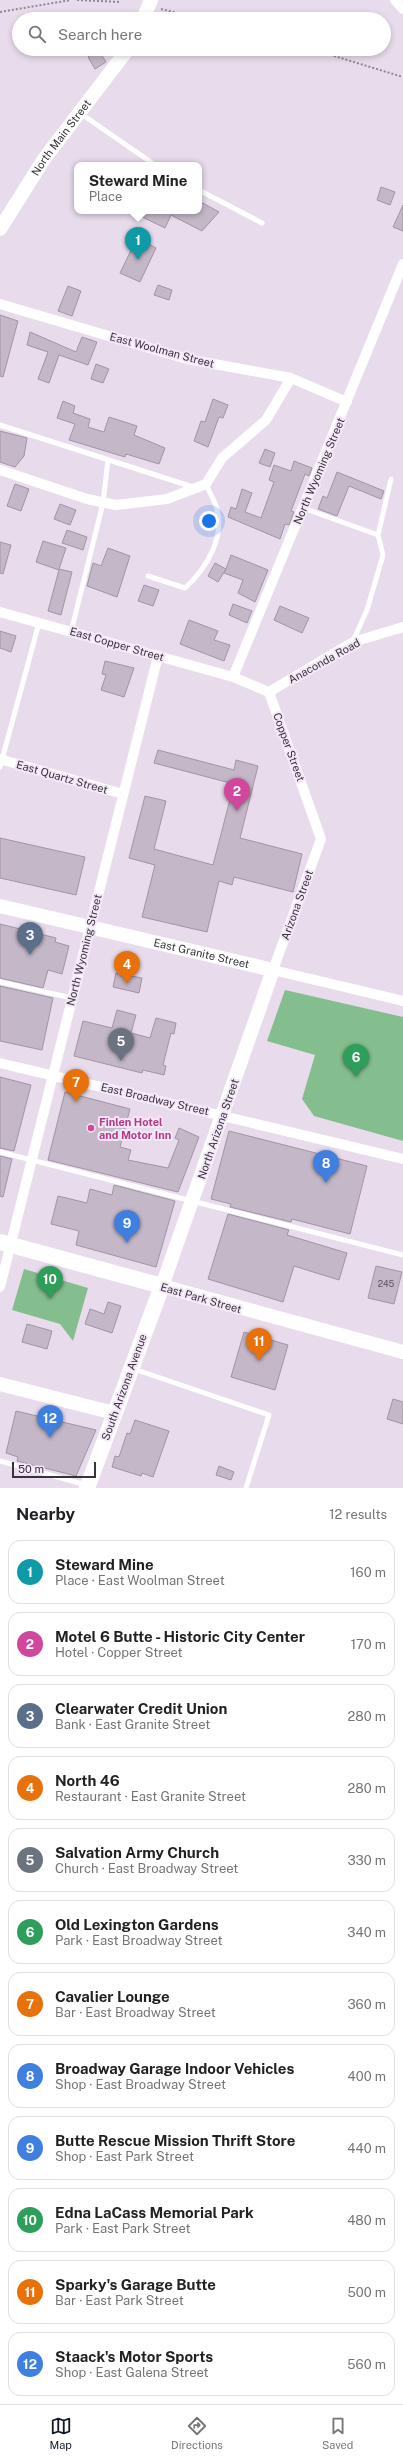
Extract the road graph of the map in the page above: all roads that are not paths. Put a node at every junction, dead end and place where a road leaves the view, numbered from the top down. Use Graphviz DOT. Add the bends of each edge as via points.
graph roads {
  1 [pos="395,0"];
  2 [pos="403,9"];
  3 [pos="123,56"];
  4 [pos="80,113"];
  5 [pos="151,162"];
  6 [pos="202,192"];
  7 [pos="262,223"];
  8 [pos="0,229"];
  9 [pos="403,264"];
  10 [pos="0,304"];
  11 [pos="292,378"];
  12 [pos="347,402"];
  13 [pos="0,425"];
  14 [pos="108,460"];
  15 [pos="0,470"];
  16 [pos="391,479"];
  17 [pos="206,484"];
  18 [pos="195,488"];
  19 [pos="103,503"];
  20 [pos="303,508"];
  21 [pos="378,535"];
  22 [pos="148,576"];
  23 [pos="0,612"];
  24 [pos="39,623"];
  25 [pos="403,627"];
  26 [pos="71,632"];
  27 [pos="353,642"];
  28 [pos="158,656"];
  29 [pos="233,677"];
  30 [pos="269,692"];
  31 [pos="1,762"];
  32 [pos="124,794"];
  33 [pos="322,839"];
  34 [pos="0,906"];
  35 [pos="89,926"];
  36 [pos="273,970"];
  37 [pos="0,982"];
  38 [pos="72,998"];
  39 [pos="403,1001"];
  40 [pos="0,1063"];
  41 [pos="52,1075"];
  42 [pos="224,1116"];
  43 [pos="0,1152"];
  44 [pos="403,1159"];
  45 [pos="32,1160"];
  46 [pos="193,1200"];
  47 [pos="5,1244"];
  48 [pos="403,1255"];
  49 [pos="162,1286"];
  50 [pos="0,1287"];
  51 [pos="403,1352"];
  52 [pos="131,1368"];
  53 [pos="0,1384"];
  54 [pos="114,1413"];
  55 [pos="0,1461"];
  56 [pos="87,1487"];
  57 [pos="246,1488"];
  1 -- 2 [label="street"];
  3 -- 4 [label="street, North Main Street"];
  4 -- 5 [label="lane"];
  4 -- 8 [label="street, North Main Street" via="44,159"];
  6 -- 7 [label="lane"];
  9 -- 12 [label="street, North Wyoming Street"];
  10 -- 11 [label="street, East Woolman Street" via="187,358"];
  11 -- 12 [label="street, East Woolman Street"];
  11 -- 17 [label="street" via="266,420 222,458"];
  12 -- 20 [label="street, North Wyoming Street"];
  13 -- 14 [label="lane"];
  14 -- 18 [label="lane"];
  14 -- 19 [label="lane"];
  15 -- 19 [label="street"];
  16 -- 21 [label="lane"];
  17 -- 18 [label="street"];
  17 -- 22 [label="lane" via="217,507 218,536 209,560 185,588"];
  18 -- 19 [label="street" via="167,499 116,505"];
  19 -- 26 [label="lane"];
  20 -- 21 [label="lane"];
  20 -- 29 [label="street, North Wyoming Street"];
  21 -- 27 [label="lane" via="383,555 367,610"];
  23 -- 24 [label="street, East Copper Street"];
  24 -- 26 [label="street, East Copper Street"];
  24 -- 31 [label="lane"];
  25 -- 27 [label="street, Anaconda Road"];
  26 -- 28 [label="street, East Copper Street"];
  27 -- 30 [label="street, Anaconda Road"];
  28 -- 29 [label="street, East Copper Street"];
  28 -- 32 [label="street, North Wyoming Street"];
  29 -- 30 [label="street"];
  30 -- 33 [label="street, Copper Street"];
  31 -- 32 [label="street, East Quartz Street"];
  32 -- 35 [label="street, North Wyoming Street"];
  33 -- 36 [label="street, Arizona Street"];
  34 -- 35 [label="street, East Granite Street"];
  35 -- 36 [label="street, East Granite Street"];
  35 -- 38 [label="street, North Wyoming Street"];
  36 -- 39 [label="street, East Granite Street"];
  36 -- 42 [label="street, North Arizona Street"];
  37 -- 38 [label="lane"];
  38 -- 41 [label="street, North Wyoming Street"];
  40 -- 41 [label="street, East Broadway Street"];
  41 -- 42 [label="street, East Broadway Street"];
  41 -- 45 [label="street, North Wyoming Street"];
  42 -- 44 [label="street, East Broadway Street"];
  42 -- 46 [label="street, North Arizona Street"];
  43 -- 45 [label="lane"];
  45 -- 46 [label="lane"];
  45 -- 47 [label="street, North Wyoming Street"];
  46 -- 48 [label="lane"];
  46 -- 49 [label="street, North Arizona Street"];
  47 -- 49 [label="main road, East Park Street"];
  47 -- 50 [label="street, North Wyoming Street"];
  49 -- 51 [label="street, East Park Street"];
  49 -- 52 [label="main road, South Arizona Avenue"];
  52 -- 54 [label="main road, South Arizona Avenue"];
  52 -- 57 [label="lane" via="269,1415"];
  53 -- 54 [label="street"];
  54 -- 56 [label="main road, South Arizona Avenue"];
  55 -- 56 [label="lane"];
}
